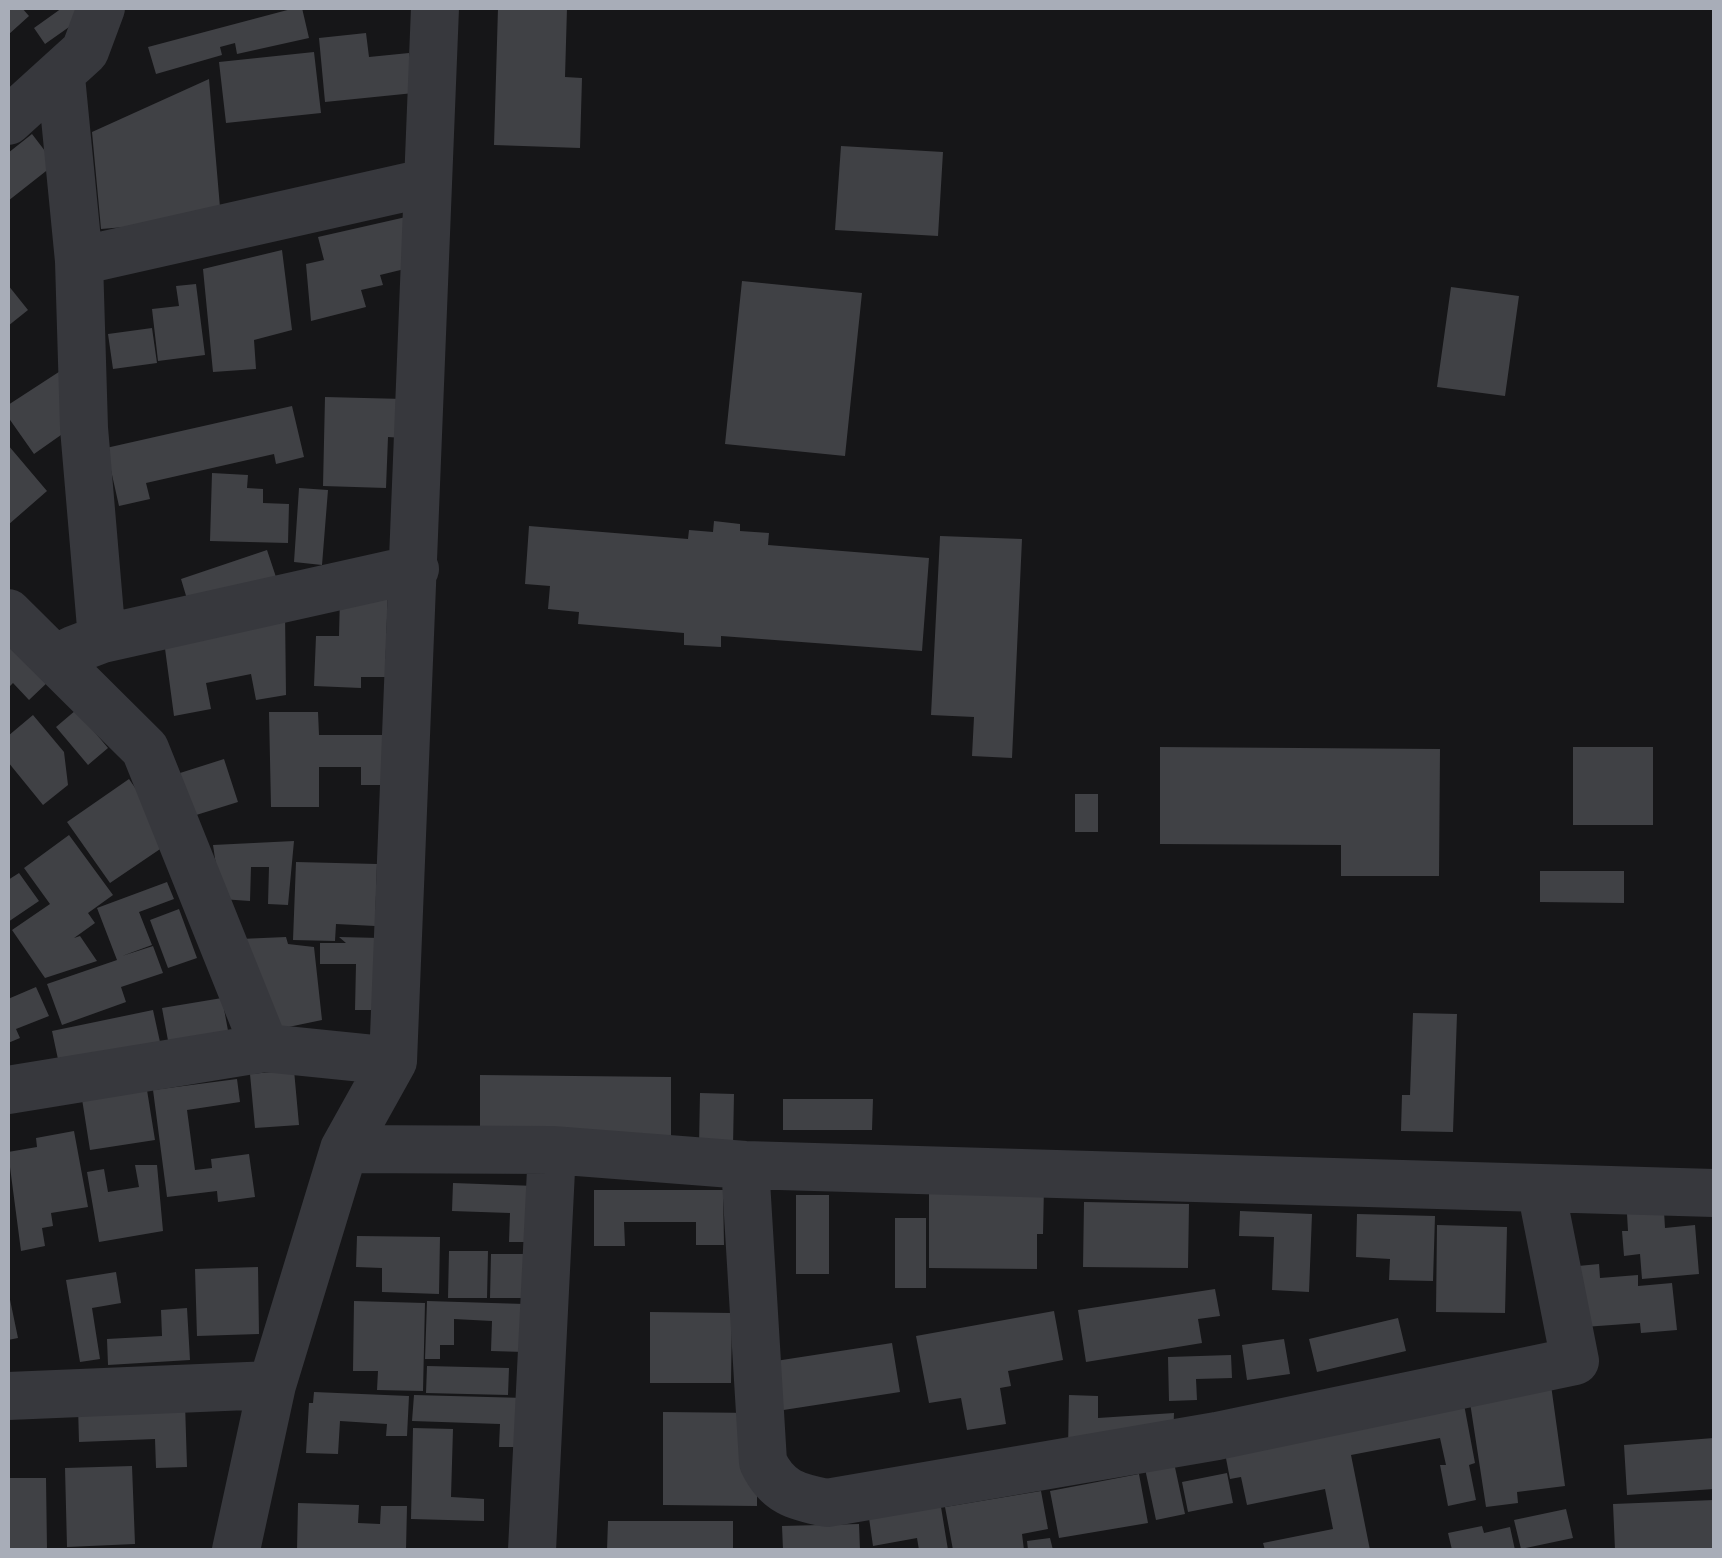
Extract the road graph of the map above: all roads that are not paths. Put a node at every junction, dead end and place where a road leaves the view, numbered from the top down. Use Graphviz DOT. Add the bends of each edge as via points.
graph roads {
  1 [pos="101,8"];
  2 [pos="435,8"];
  3 [pos="61,77"];
  4 [pos="8,121"];
  5 [pos="425,183"];
  6 [pos="79,260"];
  7 [pos="415,569"];
  8 [pos="8,614"];
  9 [pos="102,639"];
  10 [pos="54,658"];
  11 [pos="265,1048"];
  12 [pos="393,1061"];
  13 [pos="8,1090"];
  14 [pos="344,1148"];
  15 [pos="552,1150"];
  16 [pos="746,1165"];
  17 [pos="1541,1189"];
  18 [pos="1714,1194"];
  19 [pos="272,1385"];
  20 [pos="8,1396"];
  21 [pos="236,1550"];
  22 [pos="532,1550"];
  1 -- 3 [label="street" via="85,51"];
  2 -- 5 [label="street"];
  3 -- 4 [label="street"];
  3 -- 6 [label="street"];
  5 -- 6 [label="street"];
  5 -- 7 [label="street"];
  6 -- 9 [label="street" via="84,428"];
  7 -- 9 [label="street"];
  7 -- 12 [label="street"];
  8 -- 10 [label="street"];
  9 -- 10 [label="street"];
  10 -- 11 [label="street" via="145,749"];
  11 -- 12 [label="street"];
  11 -- 13 [label="street"];
  12 -- 14 [label="street"];
  14 -- 15 [label="street"];
  14 -- 19 [label="street"];
  15 -- 16 [label="street"];
  15 -- 22 [label="street"];
  16 -- 17 [label="street"];
  16 -- 17 [label="street" via="763,1462 772,1482 796,1498 827,1503 1216,1436 1575,1361"];
  17 -- 18 [label="street"];
  19 -- 20 [label="street"];
  19 -- 21 [label="street"];
}
